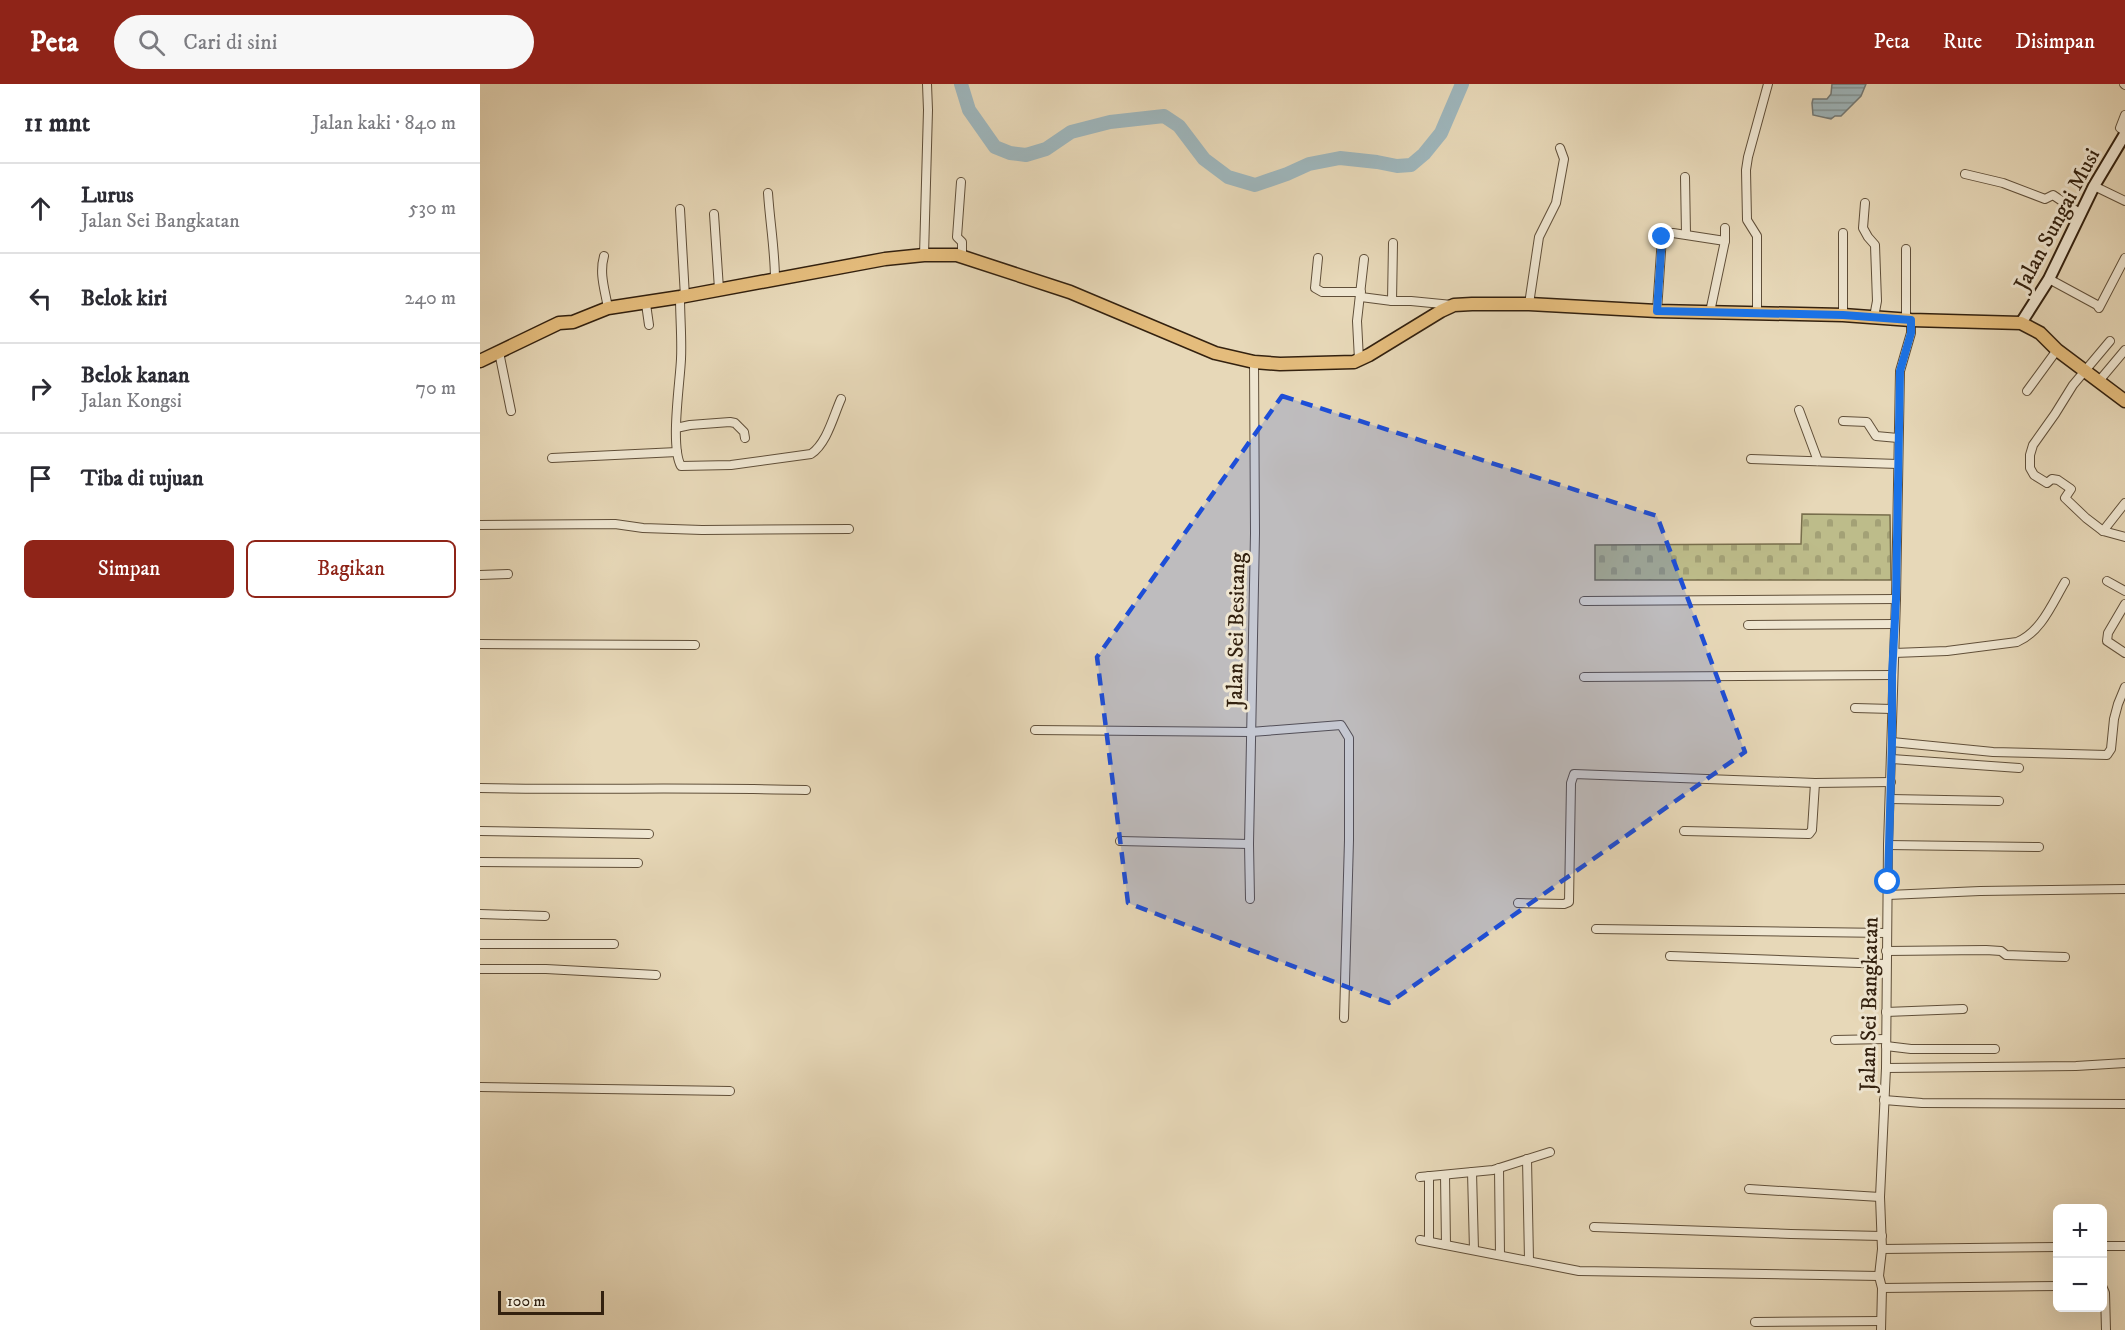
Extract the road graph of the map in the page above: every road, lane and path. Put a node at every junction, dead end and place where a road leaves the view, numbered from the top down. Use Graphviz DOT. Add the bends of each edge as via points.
graph roads {
  1 [pos="927,84"];
  2 [pos="1768,84"];
  3 [pos="2125,115"];
  4 [pos="2125,133"];
  5 [pos="1560,148"];
  6 [pos="1965,174"];
  7 [pos="1685,177"];
  8 [pos="961,182"];
  9 [pos="2094,186"];
  10 [pos="768,193"];
  11 [pos="2125,201"];
  12 [pos="1865,204"];
  13 [pos="680,209"];
  14 [pos="2081,213"];
  15 [pos="714,214"];
  16 [pos="1725,228"];
  17 [pos="1843,233"];
  18 [pos="1686,234"];
  19 [pos="1725,241"];
  20 [pos="1393,243"];
  21 [pos="1906,249"];
  22 [pos="924,255"];
  23 [pos="604,256"];
  24 [pos="962,256"];
  25 [pos="1318,258"];
  26 [pos="2125,258"];
  27 [pos="1364,259"];
  28 [pos="2049,279"];
  29 [pos="776,280"];
  30 [pos="719,290"];
  31 [pos="1361,294"];
  32 [pos="682,297"];
  33 [pos="1392,302"];
  34 [pos="646,304"];
  35 [pos="1529,304"];
  36 [pos="1454,306"];
  37 [pos="609,308"];
  38 [pos="1657,311"];
  39 [pos="1710,312"];
  40 [pos="1757,313"];
  41 [pos="1843,315"];
  42 [pos="1874,317"];
  43 [pos="1908,320"];
  44 [pos="2021,322"];
  45 [pos="649,325"];
  46 [pos="2110,341"];
  47 [pos="2057,350"];
  48 [pos="2125,350"];
  49 [pos="500,351"];
  50 [pos="1359,360"];
  51 [pos="480,361"];
  52 [pos="1254,362"];
  53 [pos="2085,370"];
  54 [pos="2099,381"];
  55 [pos="2027,391"];
  56 [pos="841,399"];
  57 [pos="2125,401"];
  58 [pos="1799,410"];
  59 [pos="511,411"];
  60 [pos="1843,421"];
  61 [pos="676,428"];
  62 [pos="744,438"];
  63 [pos="1898,438"];
  64 [pos="677,452"];
  65 [pos="552,459"];
  66 [pos="1751,459"];
  67 [pos="1818,461"];
  68 [pos="1898,464"];
  69 [pos="2125,503"];
  70 [pos="480,525"];
  71 [pos="849,530"];
  72 [pos="2103,531"];
  73 [pos="2125,537"];
  74 [pos="507,574"];
  75 [pos="480,575"];
  76 [pos="2107,581"];
  77 [pos="2065,582"];
  78 [pos="2125,591"];
  79 [pos="1896,599"];
  80 [pos="1584,601"];
  81 [pos="2125,604"];
  82 [pos="1895,624"];
  83 [pos="1748,625"];
  84 [pos="480,644"];
  85 [pos="694,645"];
  86 [pos="1894,653"];
  87 [pos="2125,653"];
  88 [pos="1892,675"];
  89 [pos="1584,677"];
  90 [pos="2125,687"];
  91 [pos="1855,708"];
  92 [pos="1892,709"];
  93 [pos="1035,730"];
  94 [pos="1251,732"];
  95 [pos="1892,742"];
  96 [pos="1892,759"];
  97 [pos="2019,768"];
  98 [pos="1891,782"];
  99 [pos="1815,783"];
  100 [pos="480,788"];
  101 [pos="806,790"];
  102 [pos="1890,799"];
  103 [pos="1999,801"];
  104 [pos="480,831"];
  105 [pos="1684,831"];
  106 [pos="649,834"];
  107 [pos="1120,841"];
  108 [pos="1249,844"];
  109 [pos="1888,845"];
  110 [pos="2038,847"];
  111 [pos="480,862"];
  112 [pos="638,863"];
  113 [pos="2125,890"];
  114 [pos="1888,895"];
  115 [pos="1250,899"];
  116 [pos="1518,903"];
  117 [pos="480,914"];
  118 [pos="545,916"];
  119 [pos="1596,929"];
  120 [pos="1887,933"];
  121 [pos="480,944"];
  122 [pos="614,944"];
  123 [pos="1887,951"];
  124 [pos="1670,956"];
  125 [pos="2065,957"];
  126 [pos="1886,964"];
  127 [pos="480,969"];
  128 [pos="656,975"];
  129 [pos="1963,1009"];
  130 [pos="1886,1012"];
  131 [pos="1344,1018"];
  132 [pos="1835,1040"];
  133 [pos="1886,1043"];
  134 [pos="1995,1049"];
  135 [pos="2125,1063"];
  136 [pos="1886,1068"];
  137 [pos="480,1087"];
  138 [pos="730,1091"];
  139 [pos="1884,1100"];
  140 [pos="2125,1104"];
  141 [pos="1550,1152"];
  142 [pos="1527,1160"];
  143 [pos="1499,1168"];
  144 [pos="1472,1172"];
  145 [pos="1445,1175"];
  146 [pos="1429,1176"];
  147 [pos="1420,1177"];
  148 [pos="1749,1189"];
  149 [pos="1880,1197"];
  150 [pos="1594,1227"];
  151 [pos="1882,1236"];
  152 [pos="1420,1240"];
  153 [pos="1429,1241"];
  154 [pos="1446,1245"];
  155 [pos="2107,1246"];
  156 [pos="2125,1246"];
  157 [pos="2053,1247"];
  158 [pos="1882,1249"];
  159 [pos="1474,1250"];
  160 [pos="1500,1255"];
  161 [pos="1528,1260"];
  162 [pos="1879,1276"];
  163 [pos="2053,1286"];
  164 [pos="1882,1288"];
  165 [pos="2106,1312"];
  166 [pos="1755,1322"];
  167 [pos="1881,1326"];
  168 [pos="2106,1330"];
  1 -- 22 [label="street"];
  2 -- 40 [label="street" via="1746,170 1747,223 1757,236"];
  3 -- 4 [label="street" via="2120,128"];
  4 -- 9 [label="main road, Jalan Sungai Musi"];
  5 -- 35 [label="street" via="1564,159 1556,203 1539,237"];
  6 -- 14 [label="street" via="2045,199 2053,195"];
  7 -- 18 [label="street"];
  8 -- 24 [label="street" via="957,237 962,242"];
  9 -- 11 [label="street"];
  9 -- 14 [label="main road, Jalan Sungai Musi"];
  10 -- 29 [label="street"];
  12 -- 42 [label="street" via="1863,228 1875,244"];
  13 -- 32 [label="street"];
  14 -- 28 [label="main road, Jalan Sungai Musi"];
  15 -- 30 [label="street"];
  16 -- 19 [label="street"];
  17 -- 41 [label="street"];
  18 -- 19 [label="street"];
  18 -- 38 [label="street" via="1666,233 1662,237"];
  19 -- 39 [label="street"];
  20 -- 33 [label="street"];
  21 -- 43 [label="street, Jalan Sei Bangkatan"];
  22 -- 24 [label="main road"];
  22 -- 29 [label="main road"];
  23 -- 37 [label="street" via="602,278"];
  24 -- 52 [label="main road" via="1070,292 1215,353"];
  25 -- 31 [label="street" via="1315,288 1322,292"];
  26 -- 28 [label="street" via="2098,308"];
  27 -- 31 [label="street"];
  28 -- 44 [label="main road, Jalan Sungai Musi"];
  29 -- 30 [label="main road"];
  30 -- 32 [label="main road"];
  31 -- 33 [label="street"];
  31 -- 50 [label="street" via="1357,321"];
  32 -- 34 [label="main road"];
  32 -- 61 [label="street"];
  33 -- 36 [label="street"];
  34 -- 37 [label="main road"];
  34 -- 45 [label="street"];
  35 -- 36 [label="main road"];
  35 -- 38 [label="main road"];
  36 -- 50 [label="main road"];
  37 -- 49 [label="main road" via="573,322 559,323"];
  38 -- 39 [label="main road"];
  39 -- 40 [label="main road"];
  40 -- 41 [label="main road"];
  41 -- 42 [label="main road"];
  42 -- 43 [label="main road"];
  43 -- 44 [label="main road"];
  43 -- 63 [label="street, Jalan Sei Bangkatan" via="1911,333 1900,371"];
  44 -- 47 [label="main road"];
  46 -- 53 [label="street"];
  47 -- 53 [label="main road"];
  47 -- 55 [label="street"];
  48 -- 54 [label="street"];
  49 -- 51 [label="main road"];
  49 -- 59 [label="street"];
  50 -- 52 [label="main road"];
  52 -- 94 [label="street, Jalan Sei Besitang"];
  53 -- 54 [label="main road"];
  53 -- 72 [label="street" via="2033,445 2030,468 2039,479 2047,483 2052,478 2071,489 2065,498"];
  54 -- 57 [label="main road"];
  56 -- 64 [label="street" via="823,440 811,454 686,467 679,464"];
  58 -- 67 [label="street"];
  60 -- 63 [label="street" via="1867,422 1876,436"];
  61 -- 62 [label="street" via="730,422 744,432"];
  61 -- 64 [label="street"];
  63 -- 68 [label="street, Jalan Sei Bangkatan"];
  64 -- 65 [label="street"];
  66 -- 67 [label="street"];
  67 -- 68 [label="street"];
  68 -- 79 [label="street, Jalan Sei Bangkatan"];
  69 -- 72 [label="street"];
  70 -- 71 [label="street"];
  72 -- 73 [label="street"];
  74 -- 75 [label="street"];
  76 -- 78 [label="street"];
  77 -- 86 [label="street" via="2037,628 2025,639 1947,651"];
  79 -- 80 [label="street"];
  79 -- 82 [label="street, Jalan Sei Bangkatan"];
  81 -- 87 [label="street" via="2107,641"];
  82 -- 83 [label="street"];
  82 -- 86 [label="street, Jalan Sei Bangkatan"];
  84 -- 85 [label="street"];
  86 -- 88 [label="street, Jalan Sei Bangkatan"];
  88 -- 89 [label="street"];
  88 -- 92 [label="street, Jalan Sei Bangkatan"];
  90 -- 95 [label="street" via="2107,755 1993,752"];
  91 -- 92 [label="street"];
  92 -- 95 [label="street, Jalan Sei Bangkatan"];
  93 -- 94 [label="street"];
  94 -- 108 [label="street, Jalan Sei Besitang"];
  94 -- 131 [label="street" via="1339,724 1349,738"];
  95 -- 96 [label="street, Jalan Sei Bangkatan"];
  96 -- 97 [label="street"];
  96 -- 98 [label="street, Jalan Sei Bangkatan"];
  98 -- 99 [label="street"];
  98 -- 102 [label="street, Jalan Sei Bangkatan"];
  99 -- 105 [label="street" via="1809,834"];
  99 -- 116 [label="street" via="1574,774 1569,902"];
  100 -- 101 [label="street"];
  102 -- 103 [label="street"];
  102 -- 109 [label="street, Jalan Sei Bangkatan"];
  104 -- 106 [label="street"];
  107 -- 108 [label="street"];
  108 -- 115 [label="street, Jalan Sei Besitang"];
  109 -- 110 [label="street"];
  109 -- 114 [label="street, Jalan Sei Bangkatan"];
  111 -- 112 [label="street"];
  113 -- 114 [label="street"];
  114 -- 120 [label="street, Jalan Sei Bangkatan"];
  117 -- 118 [label="street"];
  119 -- 120 [label="street"];
  120 -- 123 [label="street, Jalan Sei Bangkatan"];
  121 -- 122 [label="street"];
  123 -- 125 [label="street" via="1986,950 2006,955"];
  123 -- 126 [label="street, Jalan Sei Bangkatan"];
  124 -- 126 [label="street"];
  126 -- 130 [label="street, Jalan Sei Bangkatan"];
  127 -- 128 [label="street"];
  129 -- 130 [label="street"];
  130 -- 133 [label="street, Jalan Sei Bangkatan"];
  132 -- 133 [label="street"];
  133 -- 134 [label="street" via="1911,1049"];
  133 -- 136 [label="street, Jalan Sei Bangkatan"];
  135 -- 136 [label="street"];
  136 -- 139 [label="street, Jalan Sei Bangkatan"];
  137 -- 138 [label="street"];
  139 -- 140 [label="street"];
  139 -- 149 [label="street, Jalan Sei Bangkatan"];
  141 -- 142 [label="street"];
  142 -- 143 [label="street"];
  142 -- 161 [label="street"];
  143 -- 144 [label="street"];
  143 -- 160 [label="street"];
  144 -- 145 [label="street"];
  144 -- 159 [label="street"];
  145 -- 146 [label="street"];
  145 -- 154 [label="street"];
  146 -- 147 [label="street"];
  146 -- 153 [label="street"];
  148 -- 149 [label="street"];
  149 -- 151 [label="street, Jalan Sei Bangkatan"];
  150 -- 151 [label="street"];
  151 -- 158 [label="street, Jalan Sei Bangkatan"];
  152 -- 153 [label="street"];
  153 -- 154 [label="street"];
  154 -- 159 [label="street"];
  155 -- 156 [label="street"];
  157 -- 158 [label="street"];
  158 -- 162 [label="street, Jalan Sei Bangkatan"];
  159 -- 160 [label="street"];
  160 -- 161 [label="street"];
  161 -- 162 [label="street" via="1579,1271"];
  162 -- 164 [label="street, Jalan Sei Bangkatan"];
  163 -- 164 [label="street"];
  164 -- 167 [label="street, Jalan Sei Bangkatan"];
  165 -- 168 [label="street"];
  166 -- 167 [label="street"];
}
